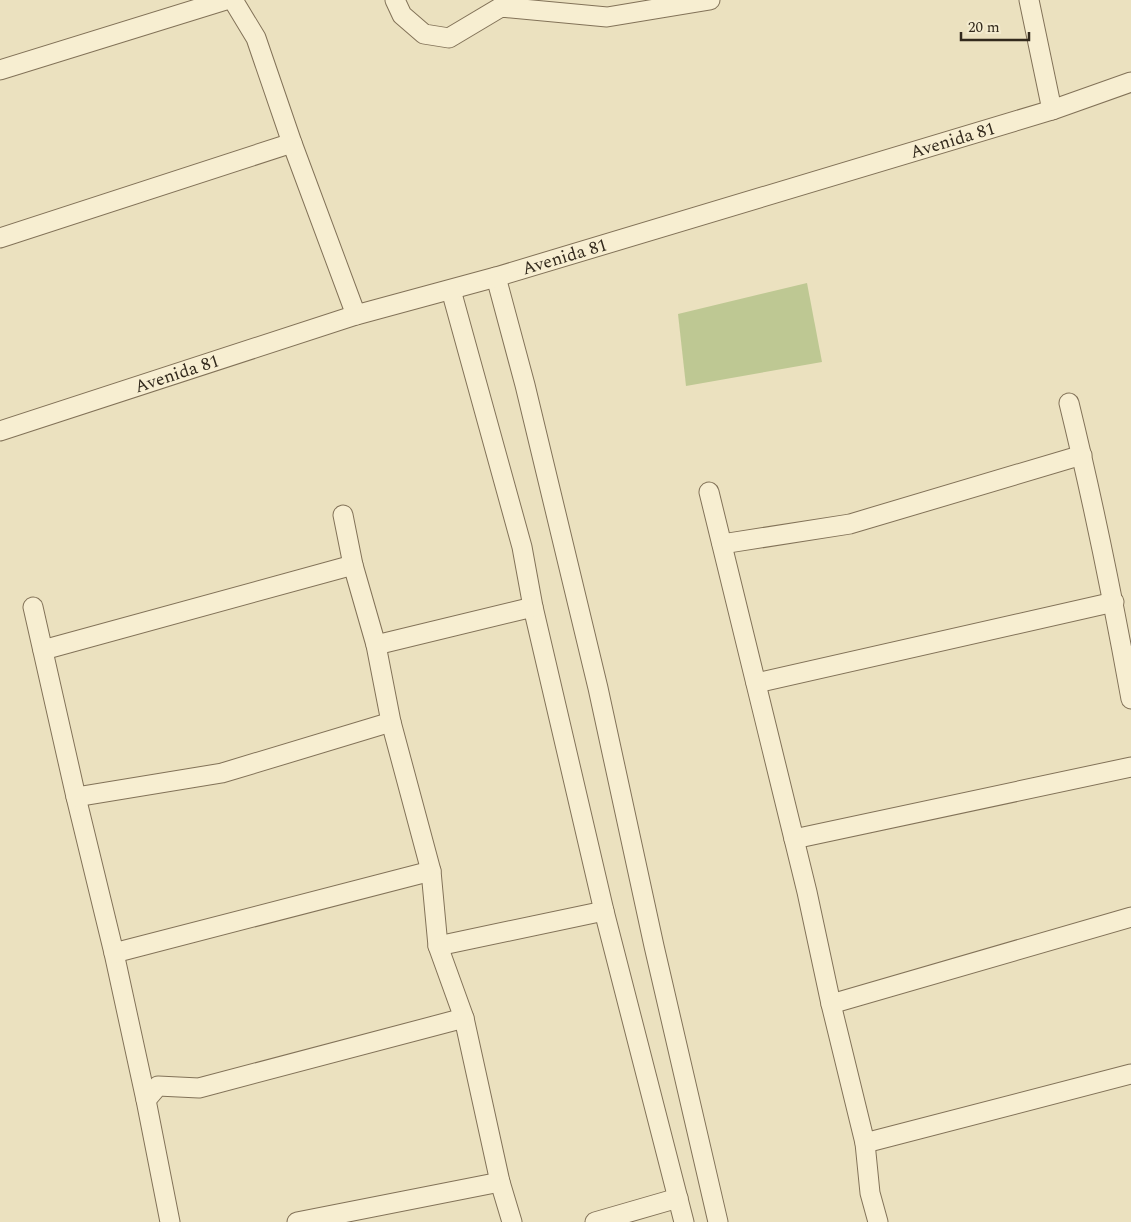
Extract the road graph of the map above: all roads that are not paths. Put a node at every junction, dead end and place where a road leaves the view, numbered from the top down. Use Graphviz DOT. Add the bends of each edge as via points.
graph roads {
  1 [pos="226,0"];
  2 [pos="233,0"];
  3 [pos="395,0"];
  4 [pos="710,0"];
  5 [pos="1030,0"];
  6 [pos="0,70"];
  7 [pos="1131,82"];
  8 [pos="1052,110"];
  9 [pos="292,143"];
  10 [pos="0,238"];
  11 [pos="496,277"];
  12 [pos="451,290"];
  13 [pos="356,315"];
  14 [pos="1069,403"];
  15 [pos="0,432"];
  16 [pos="1082,455"];
  17 [pos="709,492"];
  18 [pos="343,515"];
  19 [pos="722,544"];
  20 [pos="353,566"];
  21 [pos="1114,602"];
  22 [pos="33,607"];
  23 [pos="533,607"];
  24 [pos="376,644"];
  25 [pos="43,650"];
  26 [pos="756,683"];
  27 [pos="1131,699"];
  28 [pos="391,722"];
  29 [pos="1131,767"];
  30 [pos="76,797"];
  31 [pos="794,840"];
  32 [pos="431,871"];
  33 [pos="604,910"];
  34 [pos="1131,917"];
  35 [pos="438,946"];
  36 [pos="114,953"];
  37 [pos="831,1004"];
  38 [pos="464,1018"];
  39 [pos="1131,1074"];
  40 [pos="146,1100"];
  41 [pos="865,1143"];
  42 [pos="500,1182"];
  43 [pos="678,1198"];
  44 [pos="170,1222"];
  45 [pos="297,1222"];
  46 [pos="512,1222"];
  47 [pos="595,1222"];
  48 [pos="684,1222"];
  49 [pos="718,1222"];
  50 [pos="878,1222"];
  1 -- 6 [label="street"];
  2 -- 9 [label="street" via="256,38"];
  3 -- 4 [label="street" via="402,14 424,34 449,38 501,7 607,17"];
  5 -- 8 [label="street"];
  7 -- 8 [label="street, Avenida 81"];
  8 -- 11 [label="street, Avenida 81"];
  9 -- 10 [label="street"];
  9 -- 13 [label="street"];
  11 -- 12 [label="street, Avenida 81"];
  11 -- 49 [label="street" via="598,688"];
  12 -- 13 [label="street, Avenida 81"];
  12 -- 23 [label="street" via="522,547"];
  13 -- 15 [label="street, Avenida 81"];
  14 -- 16 [label="street"];
  16 -- 19 [label="street" via="850,524"];
  16 -- 21 [label="street"];
  17 -- 19 [label="street"];
  18 -- 20 [label="street"];
  19 -- 26 [label="street"];
  20 -- 24 [label="street"];
  20 -- 25 [label="street"];
  21 -- 26 [label="street"];
  21 -- 27 [label="street"];
  22 -- 25 [label="street"];
  23 -- 24 [label="street"];
  23 -- 33 [label="street"];
  24 -- 28 [label="street"];
  25 -- 30 [label="street"];
  26 -- 31 [label="street"];
  28 -- 30 [label="street" via="222,773"];
  28 -- 32 [label="street"];
  29 -- 31 [label="street"];
  30 -- 36 [label="street"];
  31 -- 37 [label="street"];
  32 -- 35 [label="street"];
  32 -- 36 [label="street"];
  33 -- 35 [label="street"];
  33 -- 43 [label="street"];
  34 -- 37 [label="street"];
  35 -- 38 [label="street"];
  36 -- 40 [label="street"];
  37 -- 41 [label="street"];
  38 -- 40 [label="street" via="199,1088 158,1086"];
  38 -- 42 [label="street"];
  39 -- 41 [label="street"];
  40 -- 44 [label="street"];
  41 -- 50 [label="street" via="870,1193"];
  42 -- 45 [label="street"];
  42 -- 46 [label="street"];
  43 -- 47 [label="street"];
  43 -- 48 [label="street"];
}
